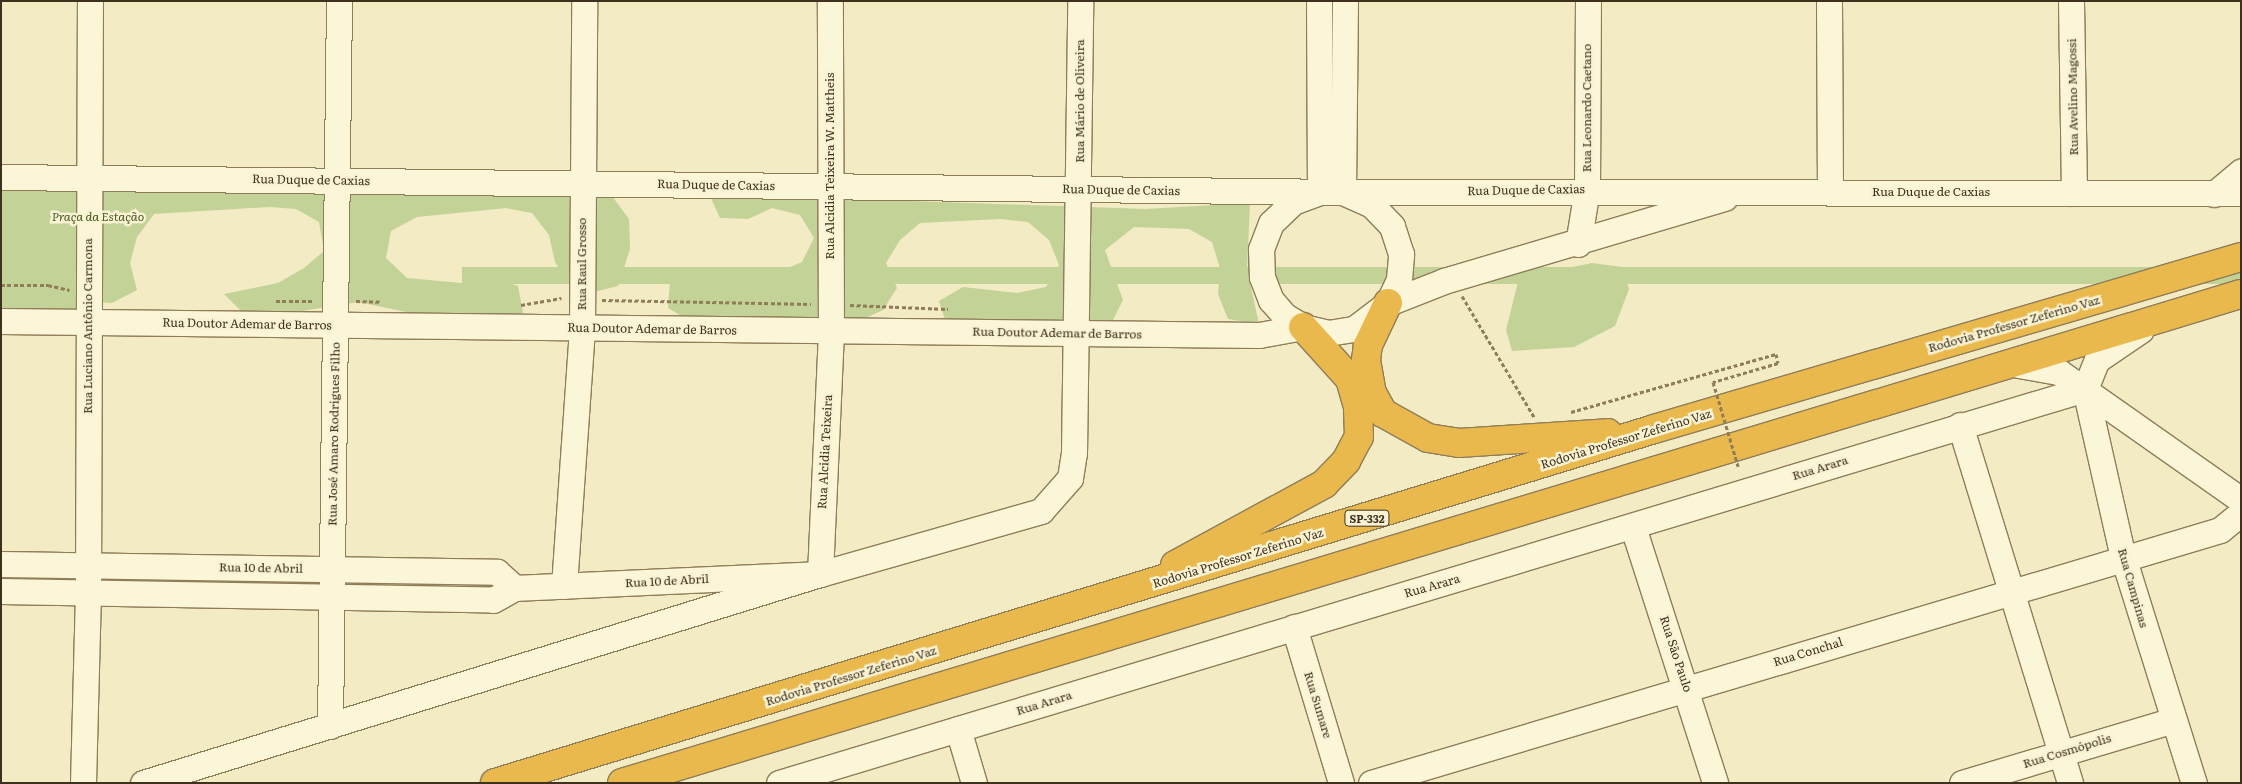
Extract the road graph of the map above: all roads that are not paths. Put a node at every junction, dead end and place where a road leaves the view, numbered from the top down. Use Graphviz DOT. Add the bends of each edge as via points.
graph roads {
  1 [pos="90,1"];
  2 [pos="339,1"];
  3 [pos="584,1"];
  4 [pos="830,1"];
  5 [pos="1080,1"];
  6 [pos="1319,1"];
  7 [pos="1345,1"];
  8 [pos="1588,1"];
  9 [pos="1829,1"];
  10 [pos="2071,1"];
  11 [pos="2241,171"];
  12 [pos="1,177"];
  13 [pos="88,178"];
  14 [pos="339,181"];
  15 [pos="583,184"];
  16 [pos="829,187"];
  17 [pos="1586,189"];
  18 [pos="1080,190"];
  19 [pos="1746,191"];
  20 [pos="1830,191"];
  21 [pos="1332,192"];
  22 [pos="2074,193"];
  23 [pos="2241,193"];
  24 [pos="2214,194"];
  25 [pos="1578,244"];
  26 [pos="2241,257"];
  27 [pos="2241,294"];
  28 [pos="1388,303"];
  29 [pos="88,312"];
  30 [pos="2165,317"];
  31 [pos="1,321"];
  32 [pos="336,325"];
  33 [pos="1303,327"];
  34 [pos="582,328"];
  35 [pos="831,331"];
  36 [pos="1078,333"];
  37 [pos="2010,363"];
  38 [pos="2085,389"];
  39 [pos="1960,425"];
  40 [pos="1654,429"];
  41 [pos="2241,500"];
  42 [pos="2241,513"];
  43 [pos="1633,526"];
  44 [pos="2123,557"];
  45 [pos="1,564"];
  46 [pos="88,565"];
  47 [pos="332,569"];
  48 [pos="820,574"];
  49 [pos="564,586"];
  50 [pos="515,588"];
  51 [pos="1,591"];
  52 [pos="2011,591"];
  53 [pos="88,592"];
  54 [pos="1114,596"];
  55 [pos="331,597"];
  56 [pos="1294,627"];
  57 [pos="1687,688"];
  58 [pos="2173,720"];
  59 [pos="330,726"];
  60 [pos="958,729"];
  61 [pos="2061,753"];
  62 [pos="83,783"];
  63 [pos="143,783"];
  64 [pos="495,783"];
  65 [pos="622,783"];
  66 [pos="779,783"];
  67 [pos="974,783"];
  68 [pos="1341,783"];
  69 [pos="1371,783"];
  70 [pos="1715,783"];
  71 [pos="1962,783"];
  72 [pos="2070,783"];
  73 [pos="2194,783"];
  1 -- 13 [label="street, Rua Luciano Antônio Carmona"];
  2 -- 14 [label="street, Rua José Amaro Rodrigues Filho"];
  3 -- 15 [label="street, Rua Raul Grosso"];
  4 -- 16 [label="street, Rua Alcidia Teixeira W. Mattheis"];
  5 -- 18 [label="street, Rua Mário de Oliveira"];
  6 -- 21 [label="street"];
  7 -- 21 [label="street"];
  8 -- 17 [label="street, Rua Leonardo Caetano"];
  9 -- 20 [label="street"];
  10 -- 22 [label="street, Rua Avelino Magossi"];
  11 -- 24 [label="street"];
  12 -- 13 [label="street, Rua Duque de Caxias"];
  13 -- 14 [label="street, Rua Duque de Caxias"];
  13 -- 29 [label="street, Rua Luciano Antônio Carmona"];
  14 -- 15 [label="street, Rua Duque de Caxias"];
  14 -- 32 [label="street, Rua José Amaro Rodrigues Filho"];
  15 -- 16 [label="street, Rua Duque de Caxias"];
  15 -- 34 [label="street, Rua Raul Grosso"];
  16 -- 18 [label="street, Rua Duque de Caxias"];
  16 -- 35 [label="street, Rua Alcidia Teixeira W. Mattheis"];
  17 -- 19 [label="street, Rua Duque de Caxias"];
  17 -- 21 [label="street, Rua Duque de Caxias"];
  17 -- 25 [label="street, Rua Leonardo Caetano"];
  18 -- 21 [label="street, Rua Duque de Caxias"];
  18 -- 36 [label="street, Rua Mário de Oliveira"];
  19 -- 20 [label="street, Rua Duque de Caxias"];
  19 -- 25 [label="street"];
  20 -- 22 [label="street, Rua Duque de Caxias"];
  21 -- 28 [label="street" via="1372,205 1392,226 1401,254 1399,278"];
  21 -- 33 [label="street" via="1293,202 1271,224 1261,249 1262,277 1271,300"];
  22 -- 24 [label="street, Rua Duque de Caxias"];
  23 -- 24 [label="street, Rua Duque de Caxias"];
  25 -- 28 [label="street" via="1452,279"];
  26 -- 40 [label="highway, Rodovia Professor Zeferino Vaz / SP-332"];
  27 -- 30 [label="highway"];
  28 -- 33 [label="street" via="1354,329 1328,332"];
  28 -- 40 [label="highway" via="1368,345 1366,373 1383,412 1428,438 1459,443"];
  29 -- 31 [label="street, Rua Doutor Ademar de Barros"];
  29 -- 32 [label="street, Rua Doutor Ademar de Barros"];
  29 -- 46 [label="street, Rua Luciano Antônio Carmona"];
  30 -- 37 [label="highway"];
  30 -- 38 [label="street" via="2097,360"];
  32 -- 34 [label="street, Rua Doutor Ademar de Barros"];
  32 -- 47 [label="street, Rua José Amaro Rodrigues Filho"];
  33 -- 36 [label="street, Rua Doutor Ademar de Barros" via="1259,335"];
  33 -- 54 [label="highway" via="1350,379 1358,407 1359,437 1346,461 1324,484"];
  34 -- 35 [label="street, Rua Doutor Ademar de Barros"];
  34 -- 49 [label="street, Rua Raul Grosso"];
  35 -- 36 [label="street, Rua Doutor Ademar de Barros"];
  35 -- 48 [label="street, Rua Alcidia Teixeira"];
  36 -- 48 [label="street, Rua Mário de Oliveira" via="1074,453 1070,478 1058,496 1041,512"];
  37 -- 38 [label="street" via="2050,368"];
  37 -- 65 [label="highway"];
  38 -- 39 [label="street, Rua Arara"];
  38 -- 41 [label="street"];
  38 -- 44 [label="street, Rua Campinas"];
  39 -- 43 [label="street, Rua Arara"];
  39 -- 52 [label="street"];
  40 -- 54 [label="highway, Rodovia Professor Zeferino Vaz / SP-332"];
  42 -- 44 [label="street, Rua Conchal" via="2220,530"];
  43 -- 56 [label="street, Rua Arara"];
  43 -- 57 [label="street, Rua São Paulo"];
  44 -- 52 [label="street, Rua Conchal"];
  44 -- 58 [label="street, Rua Campinas"];
  45 -- 46 [label="street, Rua 10 de Abril"];
  46 -- 47 [label="street, Rua 10 de Abril"];
  46 -- 53 [label="street, Rua Luciano Antônio Carmona"];
  47 -- 50 [label="street, Rua 10 de Abril" via="497,572"];
  47 -- 55 [label="street, Rua José Amaro Rodrigues Filho"];
  48 -- 49 [label="street, Rua 10 de Abril"];
  48 -- 59 [label="street"];
  49 -- 50 [label="street, Rua 10 de Abril"];
  50 -- 55 [label="street, Rua 10 de Abril" via="493,600"];
  51 -- 53 [label="street, Rua 10 de Abril"];
  52 -- 57 [label="street, Rua Conchal"];
  52 -- 61 [label="street"];
  53 -- 55 [label="street, Rua 10 de Abril"];
  53 -- 62 [label="street, Rua Luciano Antônio Carmona"];
  54 -- 64 [label="highway, Rodovia Professor Zeferino Vaz / SP-332"];
  55 -- 59 [label="street, Rua José Amaro Rodrigues Filho"];
  56 -- 60 [label="street, Rua Arara"];
  56 -- 68 [label="street, Rua Sumare"];
  57 -- 69 [label="street, Rua Conchal"];
  57 -- 70 [label="street, Rua São Paulo"];
  58 -- 61 [label="street, Rua Cosmópolis"];
  58 -- 73 [label="street, Rua Campinas"];
  59 -- 63 [label="street"];
  60 -- 66 [label="street, Rua Arara"];
  60 -- 67 [label="street"];
  61 -- 71 [label="street, Rua Cosmópolis"];
  61 -- 72 [label="street"];
}
